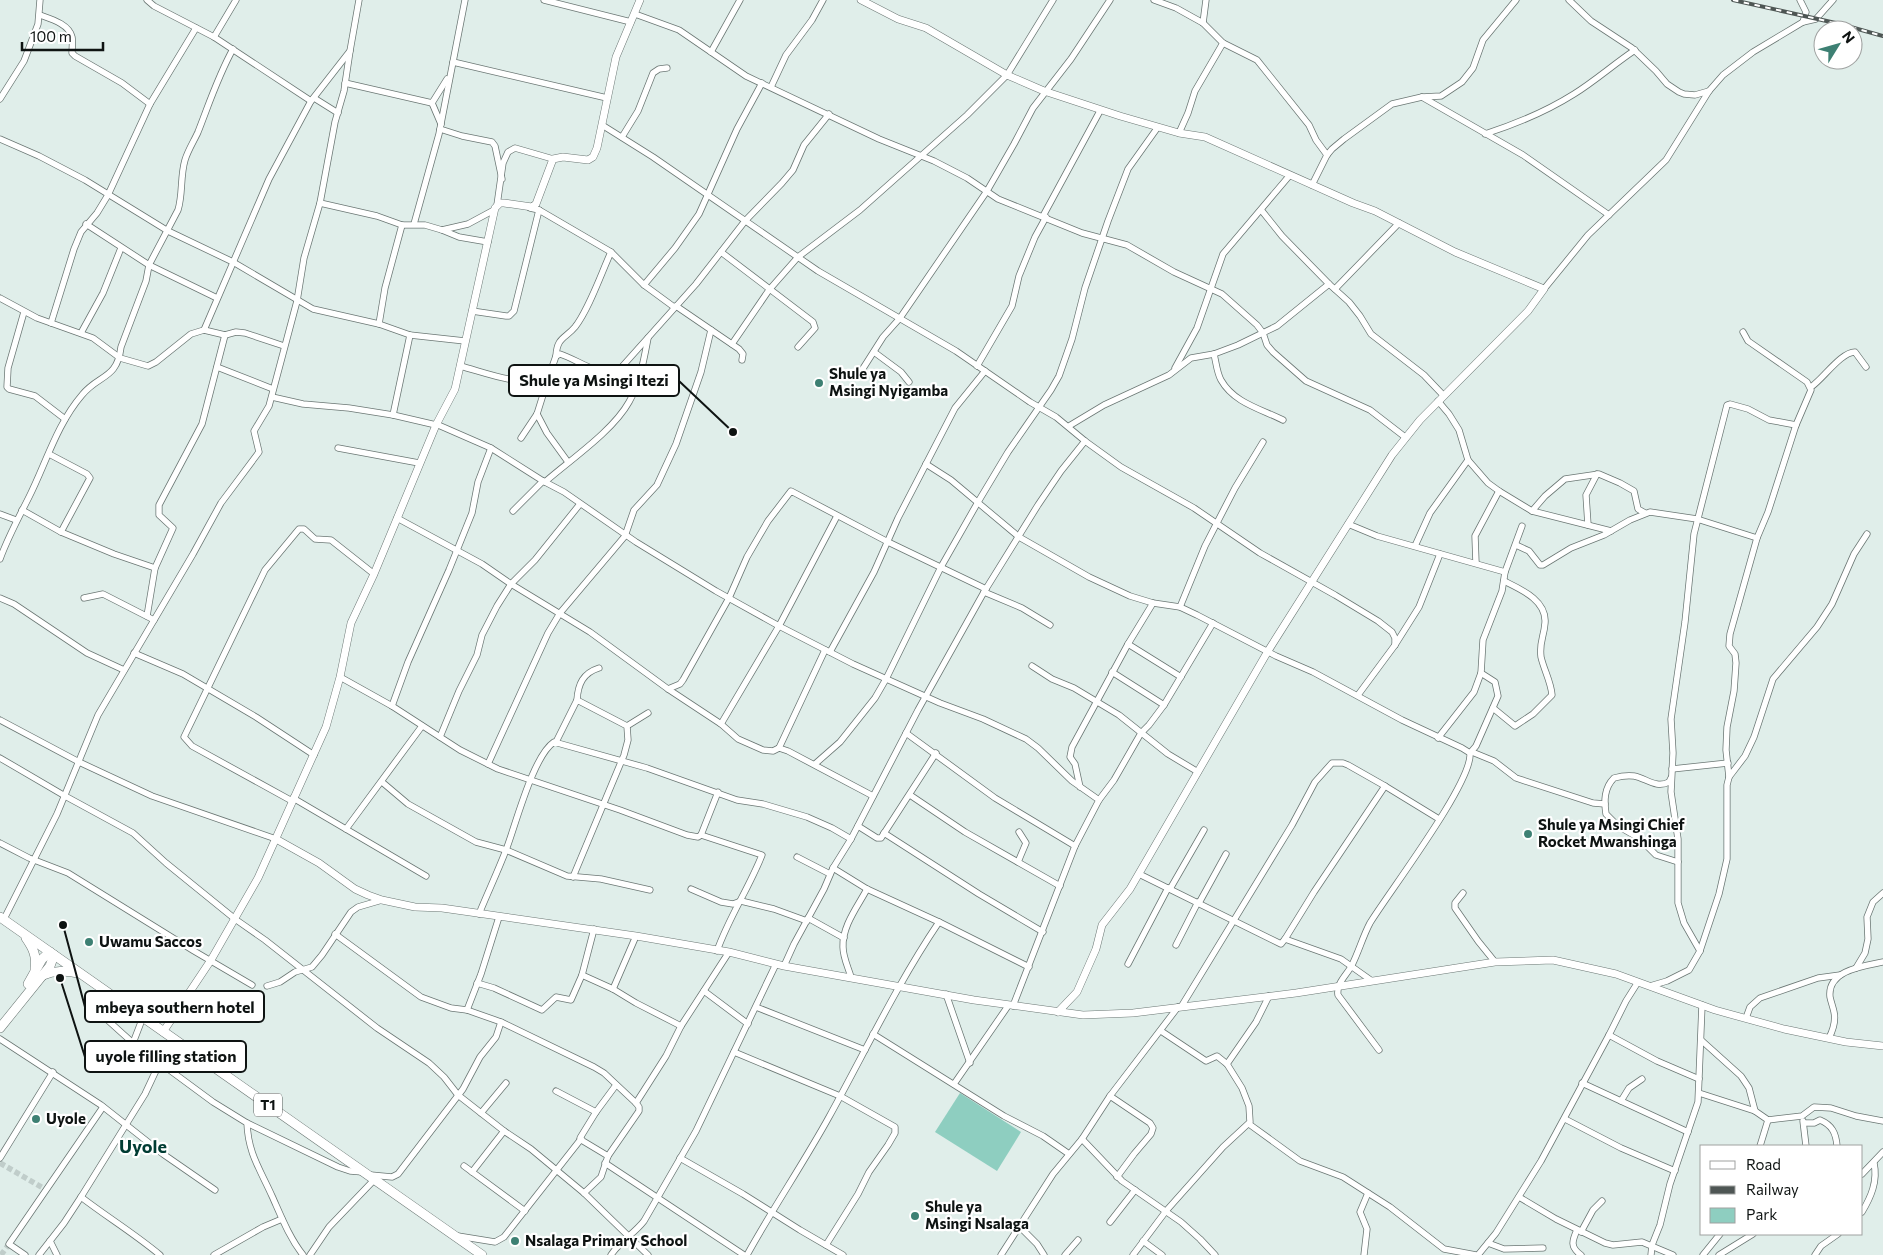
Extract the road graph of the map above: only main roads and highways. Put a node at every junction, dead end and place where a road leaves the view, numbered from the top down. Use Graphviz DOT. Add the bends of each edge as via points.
graph roads {
  1 [pos="2,918"];
  2 [pos="22,932"];
  3 [pos="52,953"];
  4 [pos="38,975"];
  5 [pos="82,975"];
  6 [pos="0,1028"];
  7 [pos="482,1255"];
  1 -- 2 [label="highway, T1"];
  2 -- 3 [label="highway, T1"];
  2 -- 4 [label="highway" via="34,950"];
  3 -- 4 [label="highway" via="42,959"];
  3 -- 5 [label="highway, T1"];
  4 -- 5 [label="highway" via="66,972"];
  4 -- 6 [label="highway"];
  5 -- 7 [label="highway, T1"];
}
